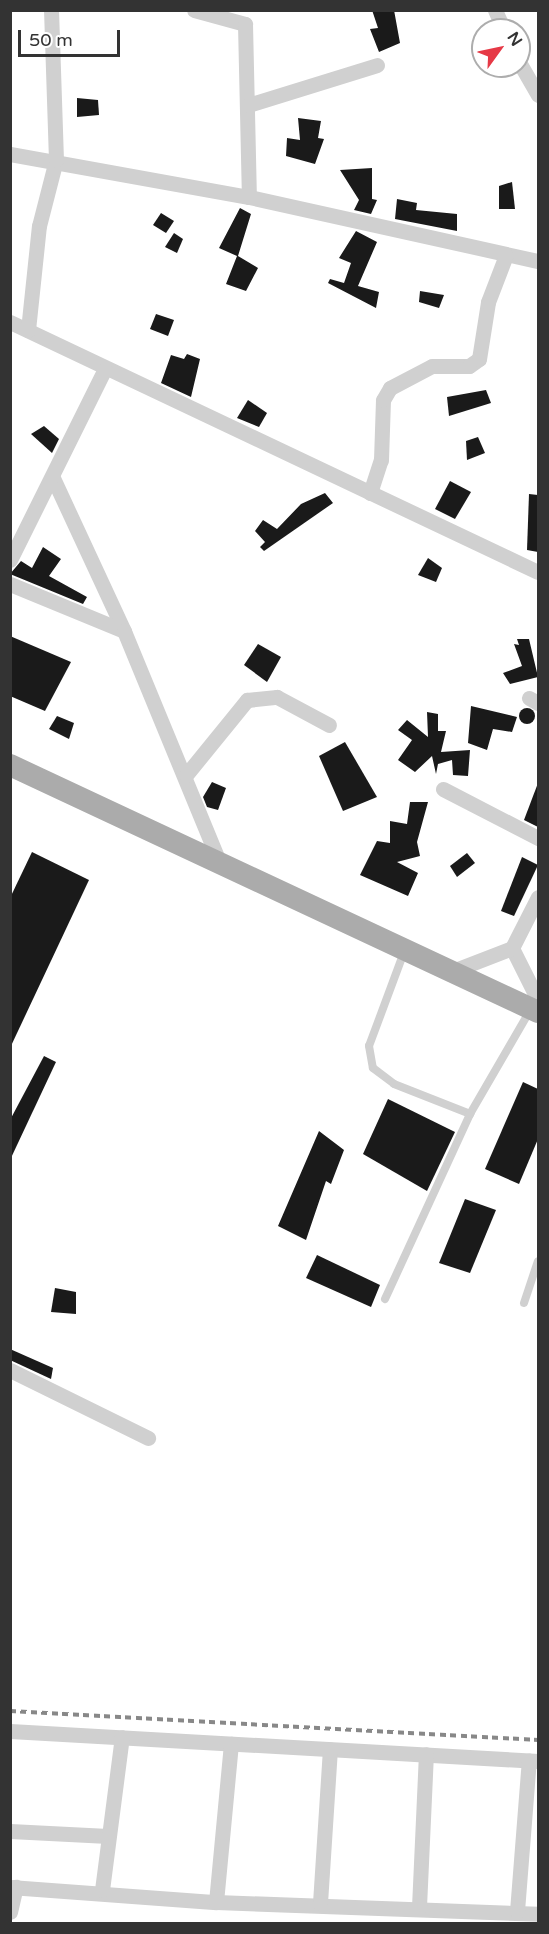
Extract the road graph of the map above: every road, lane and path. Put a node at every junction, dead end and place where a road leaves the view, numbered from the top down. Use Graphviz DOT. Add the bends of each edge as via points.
graph roads {
  1 [pos="51,10"];
  2 [pos="194,10"];
  3 [pos="246,17"];
  4 [pos="377,65"];
  5 [pos="528,78"];
  6 [pos="538,95"];
  7 [pos="248,105"];
  8 [pos="10,154"];
  9 [pos="56,160"];
  10 [pos="249,196"];
  11 [pos="506,255"];
  12 [pos="538,261"];
  13 [pos="10,322"];
  14 [pos="28,330"];
  15 [pos="105,369"];
  16 [pos="53,478"];
  17 [pos="370,493"];
  18 [pos="10,560"];
  19 [pos="538,572"];
  20 [pos="10,584"];
  21 [pos="124,630"];
  22 [pos="329,724"];
  23 [pos="10,765"];
  24 [pos="186,775"];
  25 [pos="442,789"];
  26 [pos="538,838"];
  27 [pos="218,859"];
  28 [pos="538,897"];
  29 [pos="512,948"];
  30 [pos="405,950"];
  31 [pos="450,972"];
  32 [pos="533,1010"];
  33 [pos="470,1114"];
  34 [pos="538,1261"];
  35 [pos="385,1299"];
  36 [pos="524,1303"];
  37 [pos="10,1370"];
  38 [pos="148,1438"];
  39 [pos="10,1731"];
  40 [pos="122,1737"];
  41 [pos="231,1744"];
  42 [pos="330,1749"];
  43 [pos="426,1754"];
  44 [pos="534,1761"];
  45 [pos="10,1831"];
  46 [pos="108,1836"];
  47 [pos="13,1887"];
  48 [pos="102,1890"];
  49 [pos="216,1902"];
  50 [pos="320,1903"];
  51 [pos="419,1907"];
  52 [pos="517,1911"];
  53 [pos="10,1912"];
  54 [pos="538,1914"];
  1 -- 9 [label="street"];
  2 -- 3 [label="street"];
  3 -- 7 [label="street"];
  4 -- 7 [label="street"];
  5 -- 6 [label="street"];
  7 -- 10 [label="street"];
  8 -- 9 [label="street"];
  9 -- 10 [label="street"];
  9 -- 14 [label="street" via="39,226"];
  10 -- 11 [label="street"];
  11 -- 12 [label="street"];
  11 -- 17 [label="street" via="488,302 479,358 469,366 432,366 387,394 381,460"];
  13 -- 14 [label="street"];
  14 -- 15 [label="street"];
  15 -- 16 [label="street"];
  15 -- 17 [label="street"];
  16 -- 18 [label="street"];
  16 -- 21 [label="street"];
  17 -- 19 [label="street"];
  20 -- 21 [label="street"];
  21 -- 24 [label="street"];
  22 -- 24 [label="street" via="277,696 247,700"];
  23 -- 27 [label="main road"];
  24 -- 27 [label="street"];
  25 -- 26 [label="street"];
  27 -- 30 [label="main road"];
  28 -- 29 [label="street"];
  29 -- 31 [label="street"];
  29 -- 32 [label="street"];
  30 -- 31 [label="main road"];
  30 -- 33 [label="lane" via="369,1046 373,1068 394,1084"];
  31 -- 32 [label="main road"];
  32 -- 33 [label="lane"];
  33 -- 35 [label="lane"];
  34 -- 36 [label="lane"];
  37 -- 38 [label="street"];
  39 -- 40 [label="street"];
  40 -- 41 [label="street"];
  40 -- 46 [label="street"];
  41 -- 42 [label="street"];
  41 -- 49 [label="street"];
  42 -- 43 [label="street"];
  42 -- 50 [label="street"];
  43 -- 44 [label="street"];
  43 -- 51 [label="street"];
  44 -- 52 [label="street"];
  45 -- 46 [label="street"];
  46 -- 48 [label="street"];
  47 -- 48 [label="street"];
  47 -- 53 [label="street"];
  48 -- 49 [label="street"];
  49 -- 50 [label="street"];
  50 -- 51 [label="street"];
  51 -- 52 [label="street"];
  52 -- 54 [label="street"];
}
